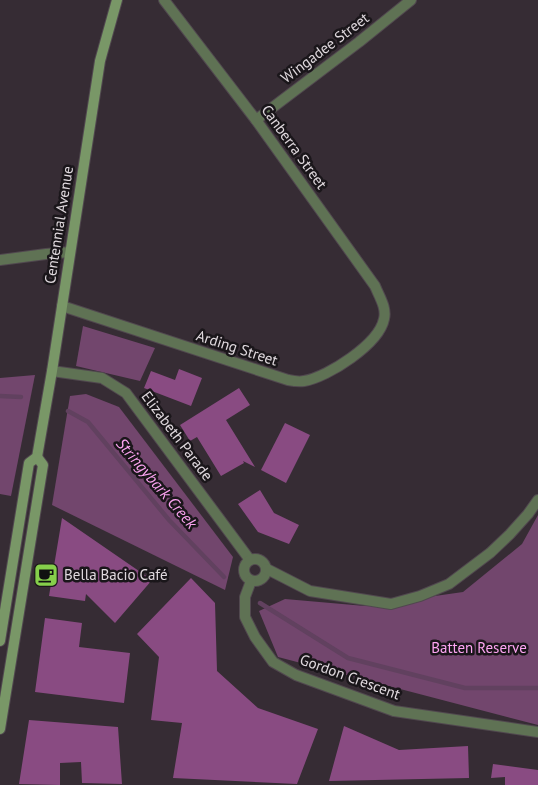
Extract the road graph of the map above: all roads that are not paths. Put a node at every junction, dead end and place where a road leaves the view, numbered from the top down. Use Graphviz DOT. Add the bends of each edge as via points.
graph roads {
  1 [pos="117,0"];
  2 [pos="164,0"];
  3 [pos="412,0"];
  4 [pos="256,120"];
  5 [pos="70,252"];
  6 [pos="0,260"];
  7 [pos="62,306"];
  8 [pos="384,320"];
  9 [pos="52,371"];
  10 [pos="37,456"];
  11 [pos="538,500"];
  12 [pos="250,560"];
  13 [pos="267,569"];
  14 [pos="251,580"];
  15 [pos="0,641"];
  16 [pos="0,729"];
  17 [pos="538,732"];
  1 -- 5 [label="main road, Centennial Avenue" via="100,60"];
  2 -- 4 [label="street, Canberra Street"];
  3 -- 4 [label="street, Wingadee Street"];
  4 -- 8 [label="street, Canberra Street" via="375,286 384,310"];
  5 -- 6 [label="street"];
  5 -- 7 [label="main road, Centennial Avenue"];
  7 -- 8 [label="street, Arding Street" via="302,382 333,370 363,349 378,334"];
  7 -- 9 [label="main road, Centennial Avenue"];
  9 -- 10 [label="main road, Centennial Avenue"];
  9 -- 12 [label="street, Elizabeth Parade" via="102,378 126,392"];
  10 -- 15 [label="main road, Centennial Avenue" via="29,463"];
  10 -- 16 [label="main road, Centennial Avenue" via="43,465"];
  11 -- 13 [label="street" via="490,553 449,584 391,604 310,591"];
  12 -- 13 [label="street" via="261,560"];
  12 -- 14 [label="street" via="244,571"];
  13 -- 14 [label="street" via="262,579"];
  14 -- 17 [label="street, Gordon Crescent" via="245,598 245,617 251,630 273,662 296,675 394,711"];
}
